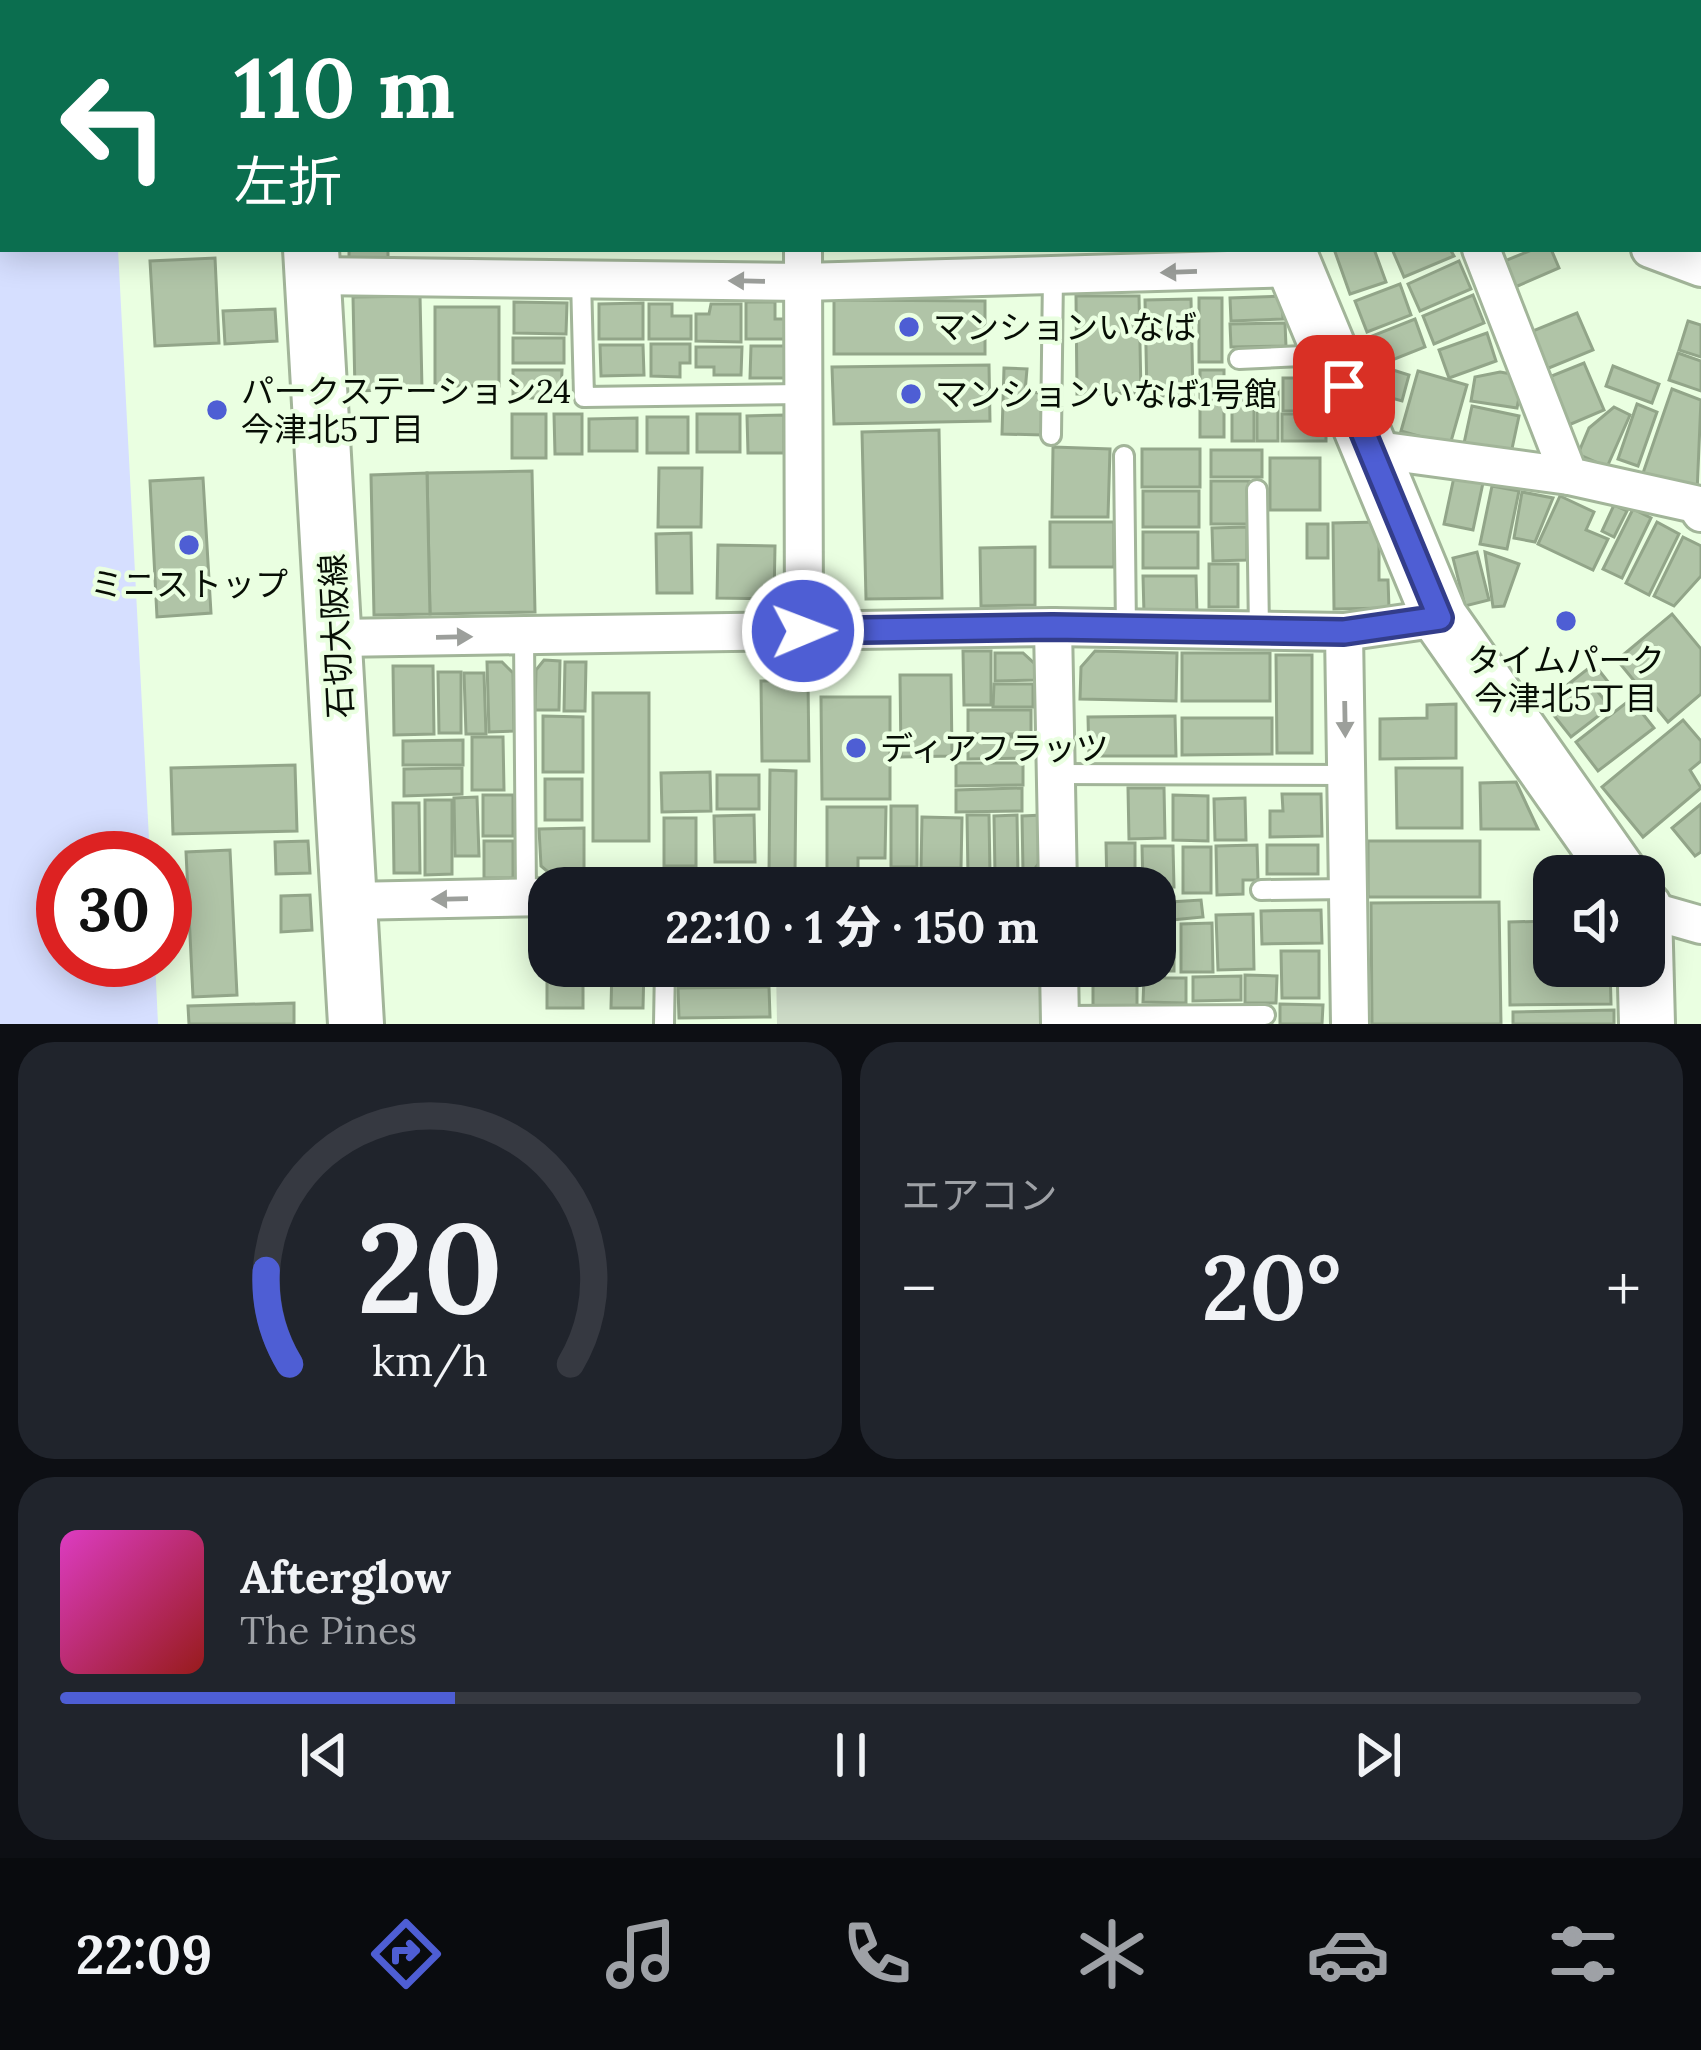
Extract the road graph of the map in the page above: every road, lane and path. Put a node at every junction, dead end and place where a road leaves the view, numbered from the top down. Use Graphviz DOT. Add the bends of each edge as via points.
graph roads {
  1 [pos="1481,252"];
  2 [pos="1658,252"];
  3 [pos="1291,259"];
  4 [pos="312,262"];
  5 [pos="803,265"];
  6 [pos="1701,268"];
  7 [pos="1053,275"];
  8 [pos="581,279"];
  9 [pos="1331,355"];
  10 [pos="1239,359"];
  11 [pos="803,394"];
  12 [pos="1051,436"];
  13 [pos="1370,448"];
  14 [pos="1124,456"];
  15 [pos="1569,476"];
  16 [pos="1257,490"];
  17 [pos="1699,508"];
  18 [pos="1440,618"];
  19 [pos="1053,627"];
  20 [pos="1126,628"];
  21 [pos="803,631"];
  22 [pos="1258,631"];
  23 [pos="1344,632"];
  24 [pos="524,636"];
  25 [pos="337,638"];
  26 [pos="1056,774"];
  27 [pos="1346,776"];
  28 [pos="1606,855"];
  29 [pos="536,867"];
  30 [pos="1058,867"];
  31 [pos="1348,889"];
  32 [pos="1261,890"];
  33 [pos="528,897"];
  34 [pos="350,901"];
  35 [pos="1665,914"];
  36 [pos="1701,925"];
  37 [pos="665,987"];
  38 [pos="1059,987"];
  39 [pos="1646,987"];
  40 [pos="1264,1015"];
  41 [pos="1060,1020"];
  42 [pos="356,1024"];
  43 [pos="664,1024"];
  44 [pos="1350,1024"];
  45 [pos="1647,1024"];
  1 -- 15 [label="street"];
  2 -- 6 [label="street"];
  3 -- 7 [label="street, one-way"];
  3 -- 9 [label="street"];
  4 -- 8 [label="street"];
  4 -- 25 [label="street, 石切大阪線"];
  5 -- 7 [label="street"];
  5 -- 8 [label="street, one-way"];
  5 -- 11 [label="street"];
  7 -- 12 [label="lane"];
  8 -- 11 [label="lane" via="584,398"];
  9 -- 10 [label="lane"];
  9 -- 13 [label="street"];
  11 -- 21 [label="street"];
  13 -- 15 [label="street"];
  13 -- 18 [label="street"];
  14 -- 20 [label="lane"];
  15 -- 17 [label="street"];
  16 -- 22 [label="lane"];
  18 -- 23 [label="street"];
  18 -- 28 [label="street"];
  19 -- 20 [label="street"];
  19 -- 21 [label="street"];
  19 -- 26 [label="street"];
  20 -- 22 [label="street"];
  21 -- 24 [label="street"];
  22 -- 23 [label="street"];
  23 -- 27 [label="street, one-way"];
  25 -- 24 [label="street, one-way"];
  24 -- 29 [label="lane"];
  25 -- 34 [label="street, 石切大阪線"];
  26 -- 27 [label="lane"];
  26 -- 30 [label="street"];
  27 -- 31 [label="street"];
  31 -- 32 [label="lane"];
  31 -- 44 [label="street"];
  33 -- 34 [label="street, one-way"];
  34 -- 42 [label="street, 石切大阪線"];
  35 -- 36 [label="street"];
  37 -- 43 [label="lane"];
  38 -- 41 [label="street"];
  39 -- 45 [label="street"];
  40 -- 41 [label="lane"];
}
